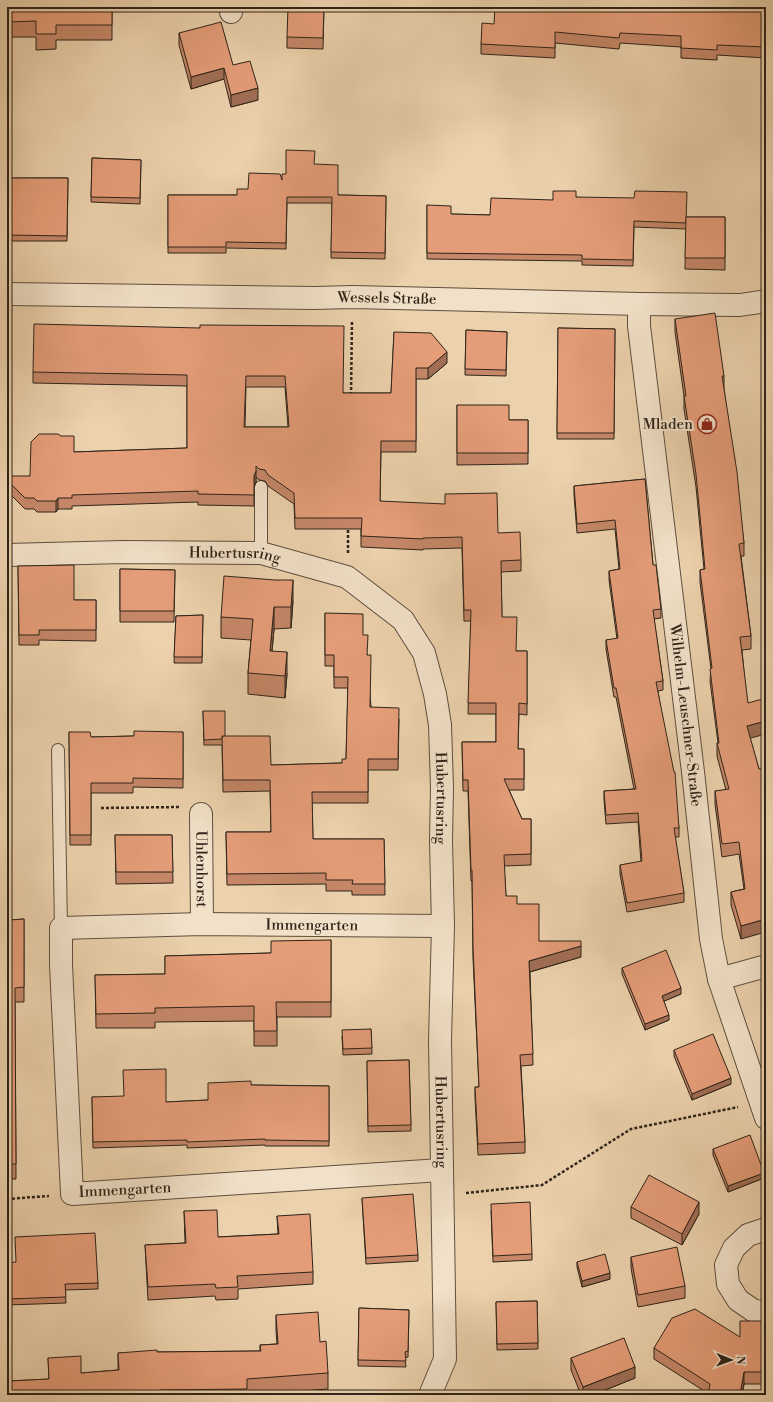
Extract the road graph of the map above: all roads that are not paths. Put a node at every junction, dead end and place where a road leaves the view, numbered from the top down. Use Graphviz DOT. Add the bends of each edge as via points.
graph roads {
  1 [pos="7,294"];
  2 [pos="766,301"];
  3 [pos="640,304"];
  4 [pos="261,487"];
  5 [pos="261,553"];
  6 [pos="7,555"];
  7 [pos="58,750"];
  8 [pos="201,814"];
  9 [pos="202,924"];
  10 [pos="443,926"];
  11 [pos="62,928"];
  12 [pos="766,966"];
  13 [pos="719,979"];
  14 [pos="763,1111"];
  15 [pos="441,1170"];
  16 [pos="766,1229"];
  17 [pos="766,1312"];
  18 [pos="430,1395"];
  1 -- 3 [label="street, Wessels Straße" via="353,297"];
  2 -- 3 [label="street, Wessels Straße" via="740,304"];
  3 -- 13 [label="street, Wilhelm-Leuschner-Straße" via="640,326 710,931"];
  4 -- 5 [label="lane"];
  5 -- 6 [label="street, Hubertusring"];
  5 -- 10 [label="street, Hubertusring" via="347,577 403,620 424,653 440,726"];
  7 -- 11 [label="lane, Immengarten"];
  8 -- 9 [label="street, Uhlenhorst"];
  9 -- 10 [label="street, Immengarten"];
  9 -- 11 [label="street, Immengarten"];
  10 -- 15 [label="street, Hubertusring" via="440,1040"];
  11 -- 15 [label="street, Immengarten" via="72,1194"];
  12 -- 13 [label="street"];
  13 -- 14 [label="street, Wilhelm-Leuschner-Straße"];
  15 -- 18 [label="street, Hubertusring" via="445,1359"];
  16 -- 17 [label="street" via="748,1235 734,1248 726,1265 728,1284 738,1300 754,1311"];
}
